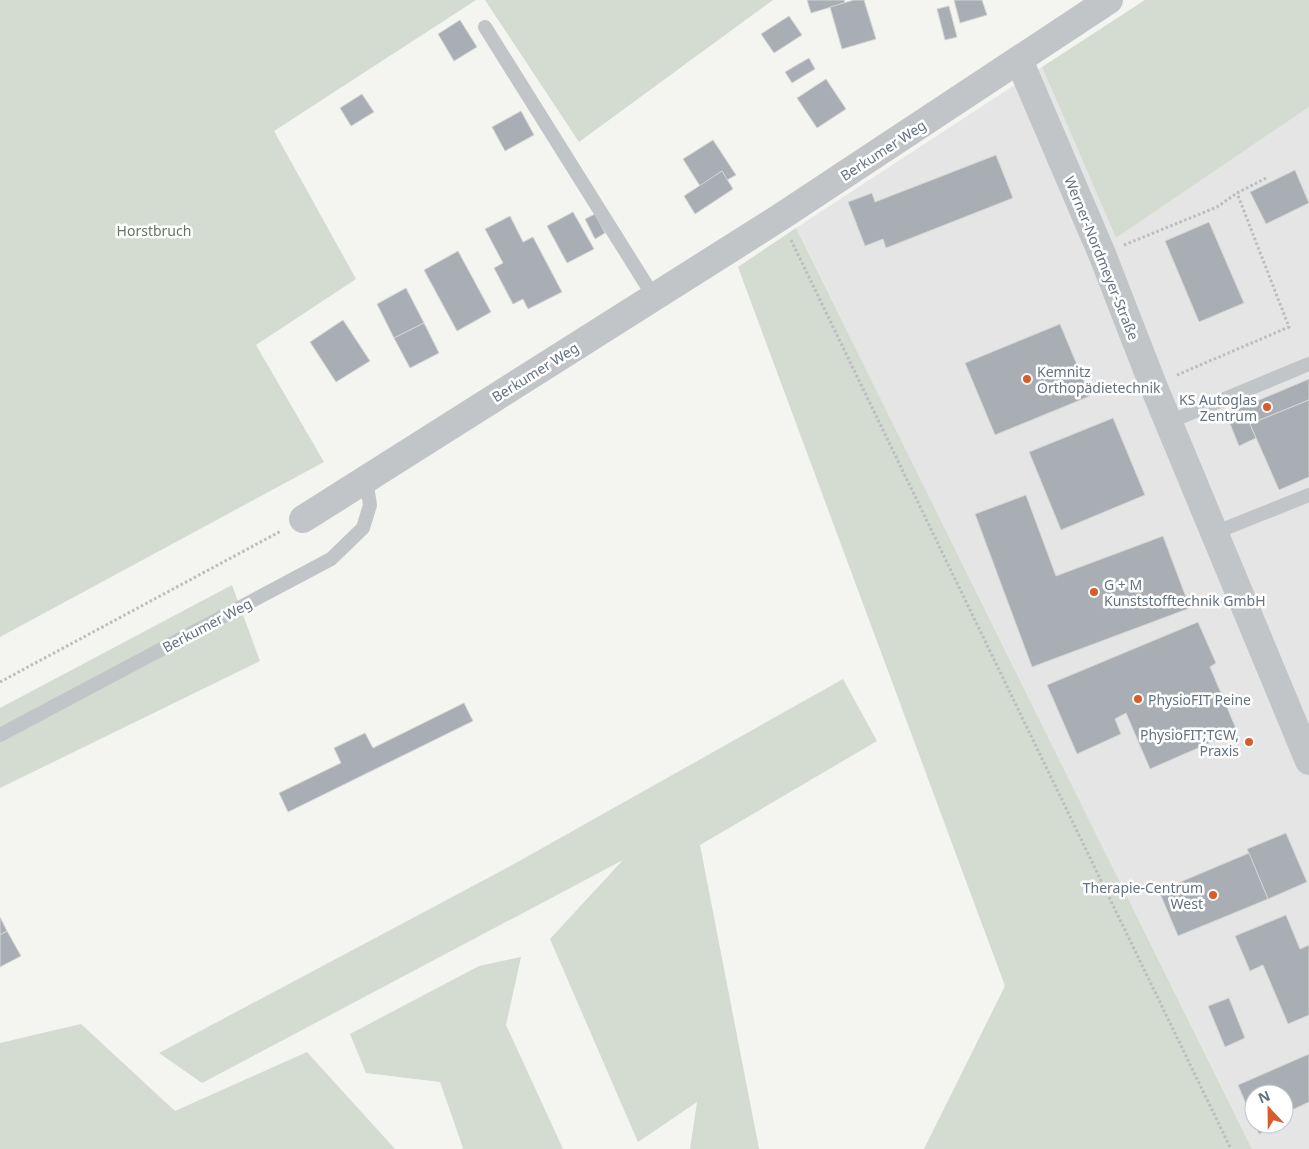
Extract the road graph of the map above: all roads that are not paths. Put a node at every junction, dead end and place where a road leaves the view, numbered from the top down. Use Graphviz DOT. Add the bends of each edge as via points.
graph roads {
  1 [pos="1109,0"];
  2 [pos="485,27"];
  3 [pos="1019,60"];
  4 [pos="654,297"];
  5 [pos="1309,364"];
  6 [pos="1169,422"];
  7 [pos="366,479"];
  8 [pos="1309,495"];
  9 [pos="303,519"];
  10 [pos="1214,533"];
  11 [pos="0,734"];
  12 [pos="1309,762"];
  1 -- 3 [label="street, Berkumer Weg"];
  2 -- 4 [label="lane"];
  3 -- 4 [label="street, Berkumer Weg"];
  3 -- 6 [label="street, Werner-Nordmeyer-Straße"];
  4 -- 7 [label="street, Berkumer Weg"];
  5 -- 6 [label="lane"];
  6 -- 10 [label="street, Werner-Nordmeyer-Straße"];
  7 -- 9 [label="street, Berkumer Weg"];
  7 -- 11 [label="lane, Berkumer Weg" via="370,505 363,528 331,559"];
  8 -- 10 [label="lane"];
  10 -- 12 [label="street, Werner-Nordmeyer-Straße"];
}
